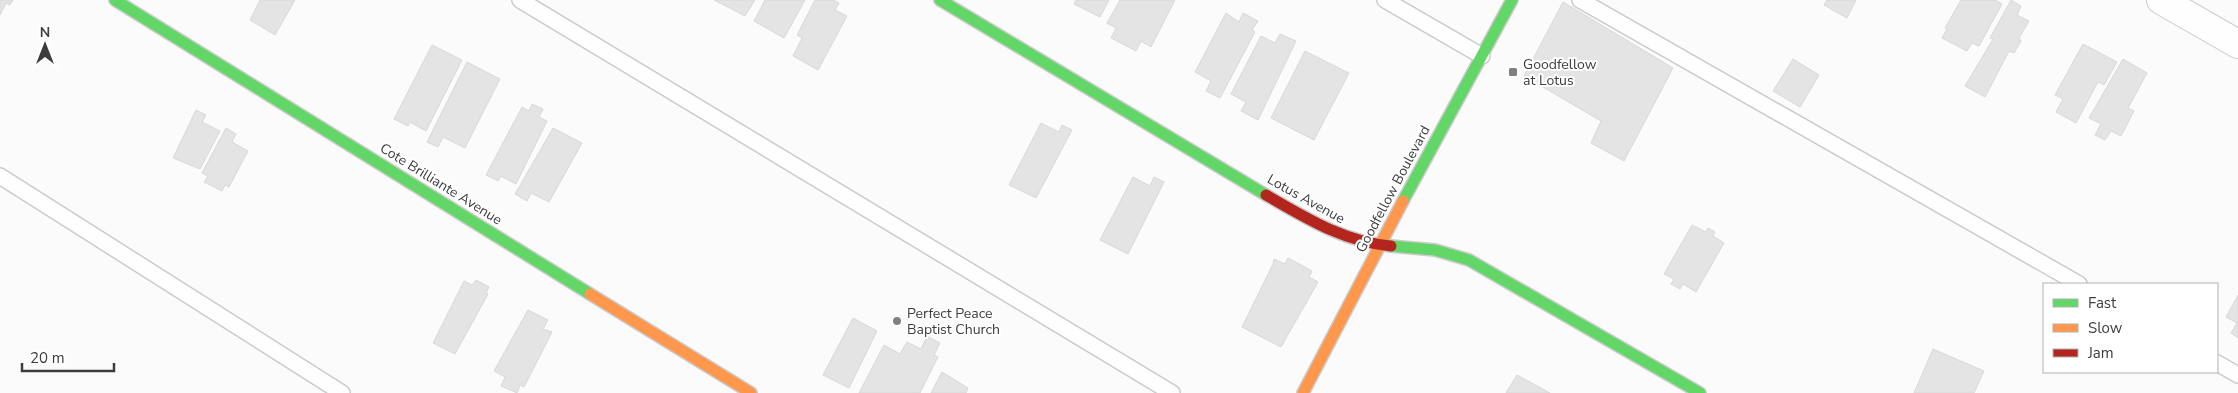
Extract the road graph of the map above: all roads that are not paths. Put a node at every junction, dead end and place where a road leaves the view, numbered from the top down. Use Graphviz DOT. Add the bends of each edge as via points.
graph roads {
  1 [pos="114,0"];
  2 [pos="520,0"];
  3 [pos="940,0"];
  4 [pos="1385,0"];
  5 [pos="1512,0"];
  6 [pos="1580,0"];
  7 [pos="2160,0"];
  8 [pos="2238,44"];
  9 [pos="1482,56"];
  10 [pos="0,176"];
  11 [pos="1380,245"];
  12 [pos="2077,283"];
  13 [pos="2218,364"];
  14 [pos="2238,375"];
  15 [pos="342,393"];
  16 [pos="751,393"];
  17 [pos="1172,393"];
  18 [pos="1303,393"];
  19 [pos="1700,393"];
  1 -- 16 [label="street, Cote Brilliante Avenue"];
  2 -- 17 [label="lane"];
  3 -- 11 [label="street, Lotus Avenue" via="1314,223 1344,237"];
  4 -- 9 [label="lane"];
  5 -- 9 [label="street, Goodfellow Boulevard"];
  6 -- 12 [label="lane"];
  7 -- 8 [label="street"];
  9 -- 11 [label="street, Goodfellow Boulevard"];
  10 -- 15 [label="lane"];
  11 -- 18 [label="street, Goodfellow Boulevard"];
  11 -- 19 [label="street, Lotus Avenue" via="1435,250 1469,260"];
  13 -- 14 [label="lane"];
}
